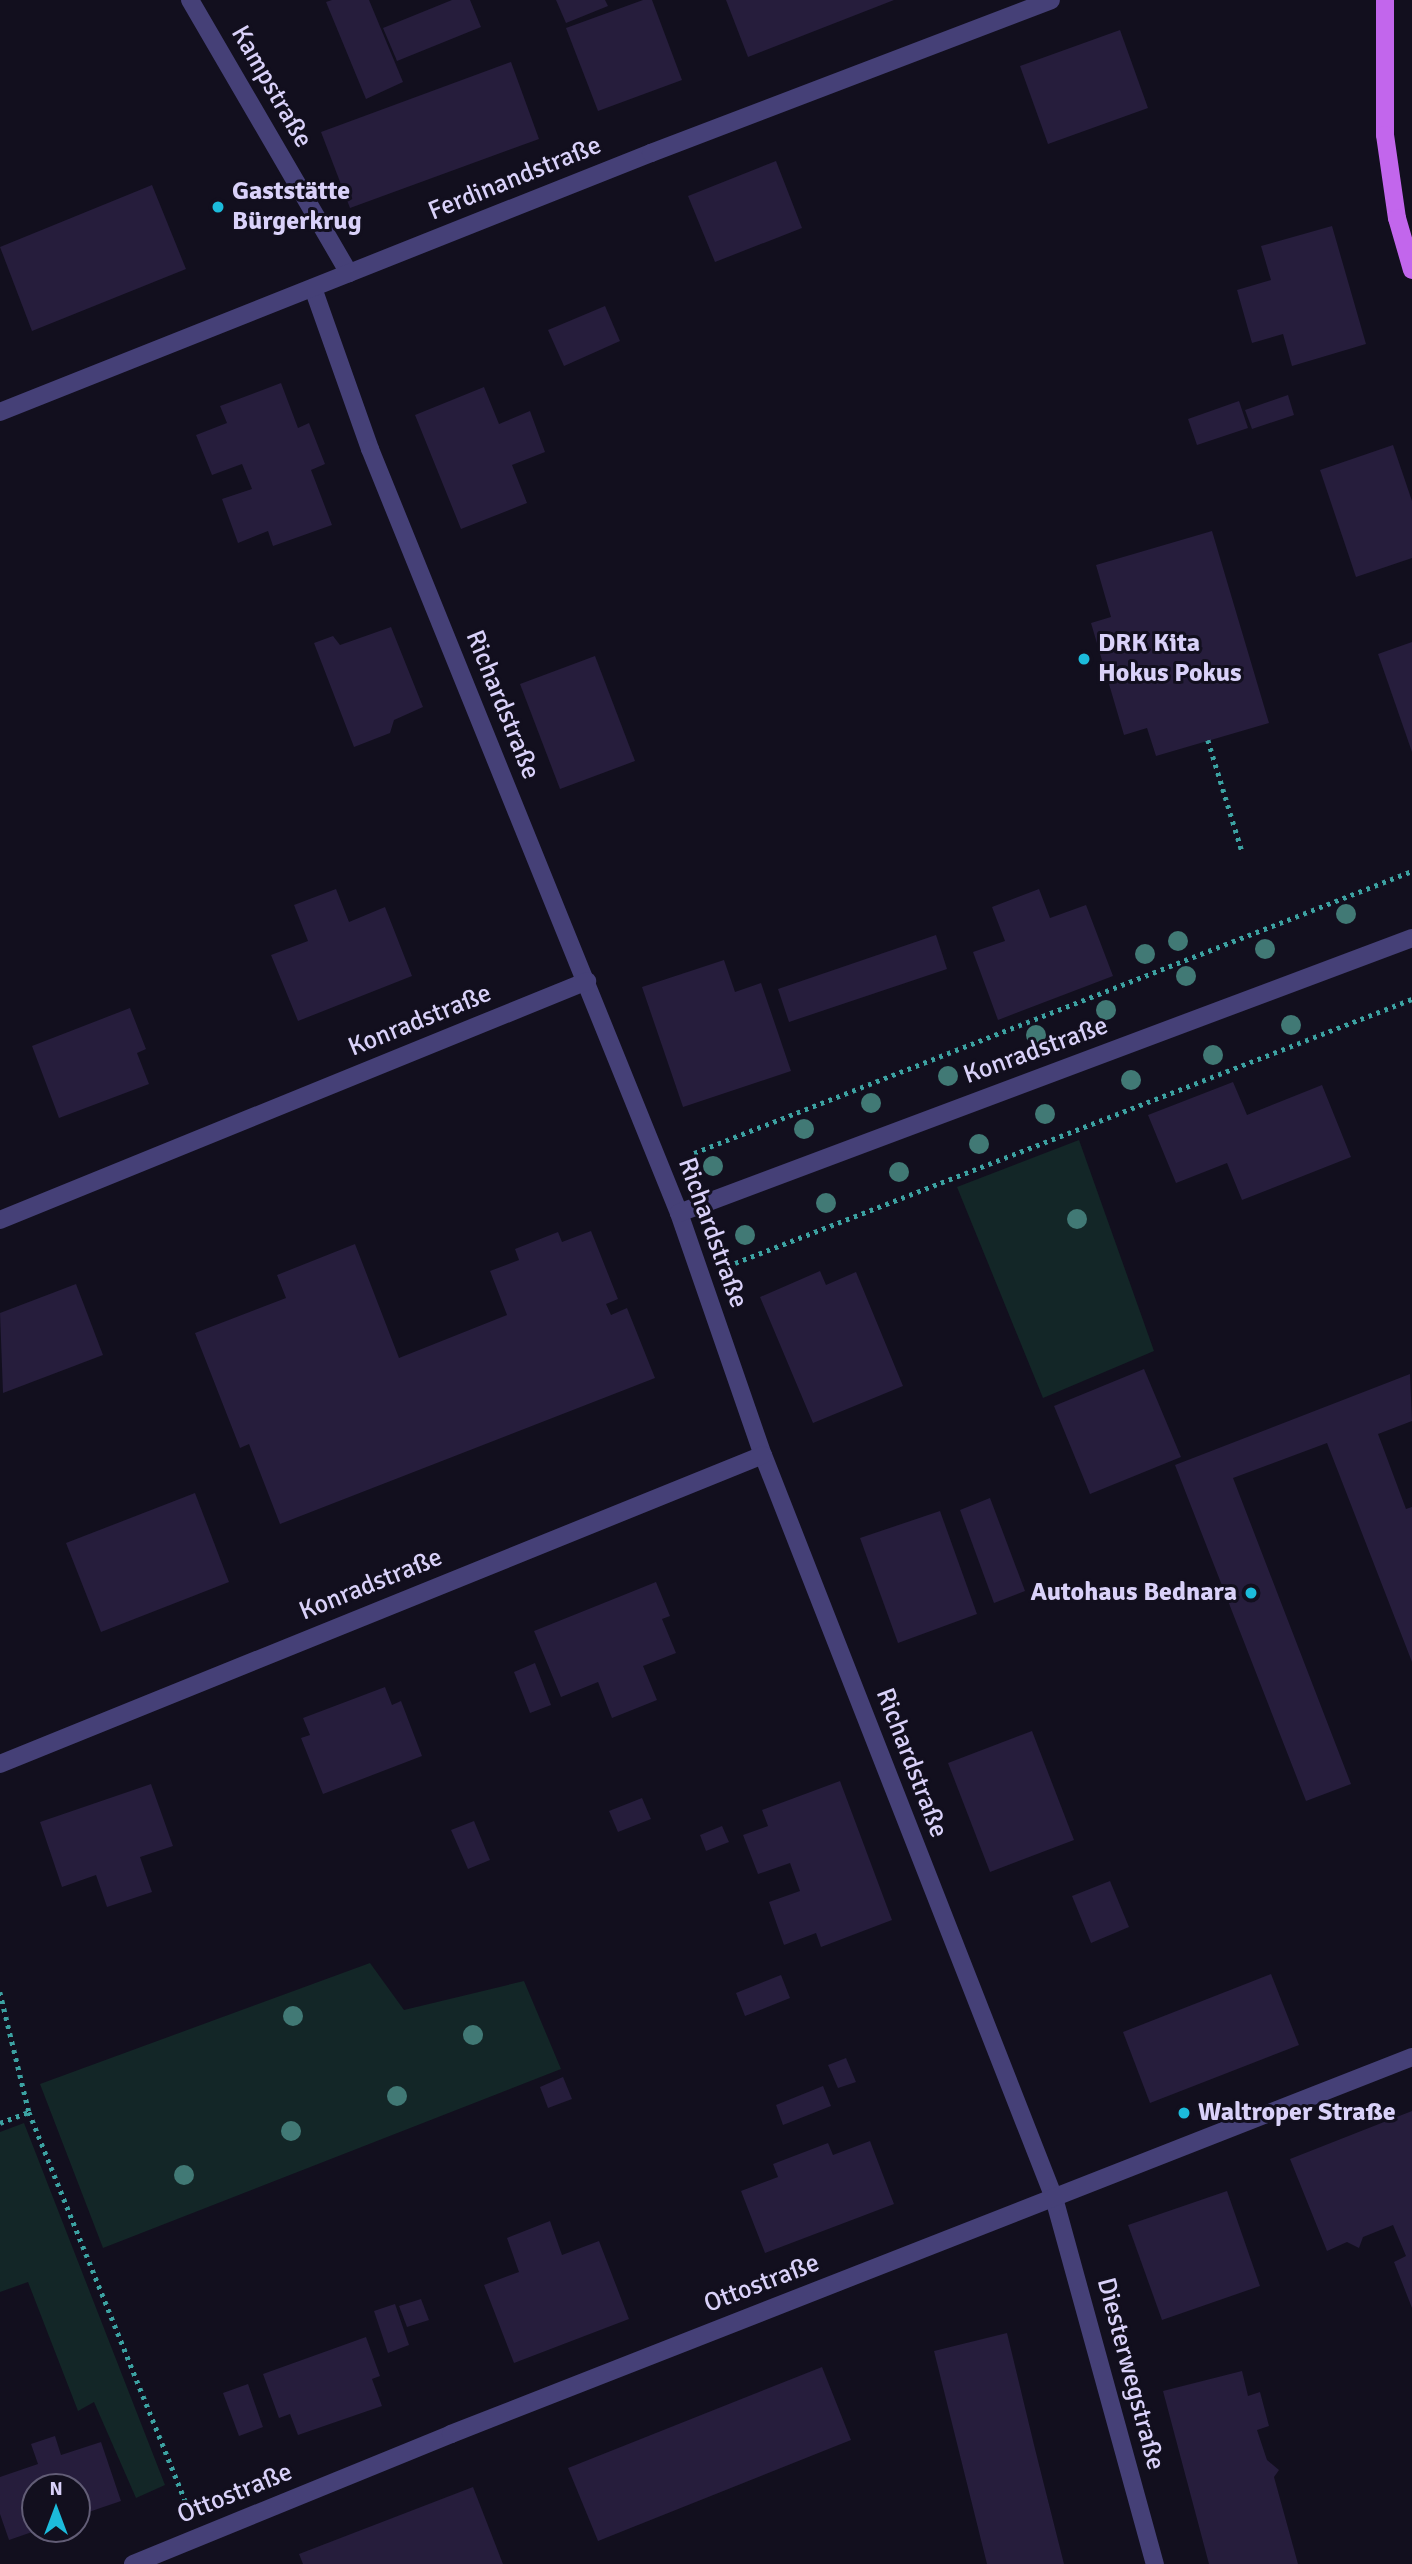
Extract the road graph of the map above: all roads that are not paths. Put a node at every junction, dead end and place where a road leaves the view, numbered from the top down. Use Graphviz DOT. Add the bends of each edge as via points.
graph roads {
  1 [pos="190,0"];
  2 [pos="1051,0"];
  3 [pos="1385,0"];
  4 [pos="1412,270"];
  5 [pos="349,273"];
  6 [pos="313,288"];
  7 [pos="0,412"];
  8 [pos="1412,938"];
  9 [pos="587,981"];
  10 [pos="679,1213"];
  11 [pos="0,1220"];
  12 [pos="763,1455"];
  13 [pos="0,1764"];
  14 [pos="1412,2057"];
  15 [pos="1054,2198"];
  16 [pos="133,2564"];
  17 [pos="1155,2564"];
  1 -- 5 [label="street, Kampstraße"];
  2 -- 5 [label="street, Ferdinandstraße"];
  3 -- 4 [label="main road" via="1385,135 1397,218"];
  5 -- 6 [label="street, Ferdinandstraße"];
  6 -- 7 [label="street, Ferdinandstraße"];
  6 -- 9 [label="street, Richardstraße" via="370,449"];
  8 -- 10 [label="street, Konradstraße"];
  9 -- 10 [label="street, Richardstraße"];
  9 -- 11 [label="street, Konradstraße"];
  10 -- 12 [label="street, Richardstraße"];
  12 -- 13 [label="street, Konradstraße"];
  12 -- 15 [label="street, Richardstraße"];
  14 -- 15 [label="street, Ottostraße"];
  15 -- 16 [label="street, Ottostraße"];
  15 -- 17 [label="street, Diesterwegstraße"];
}
